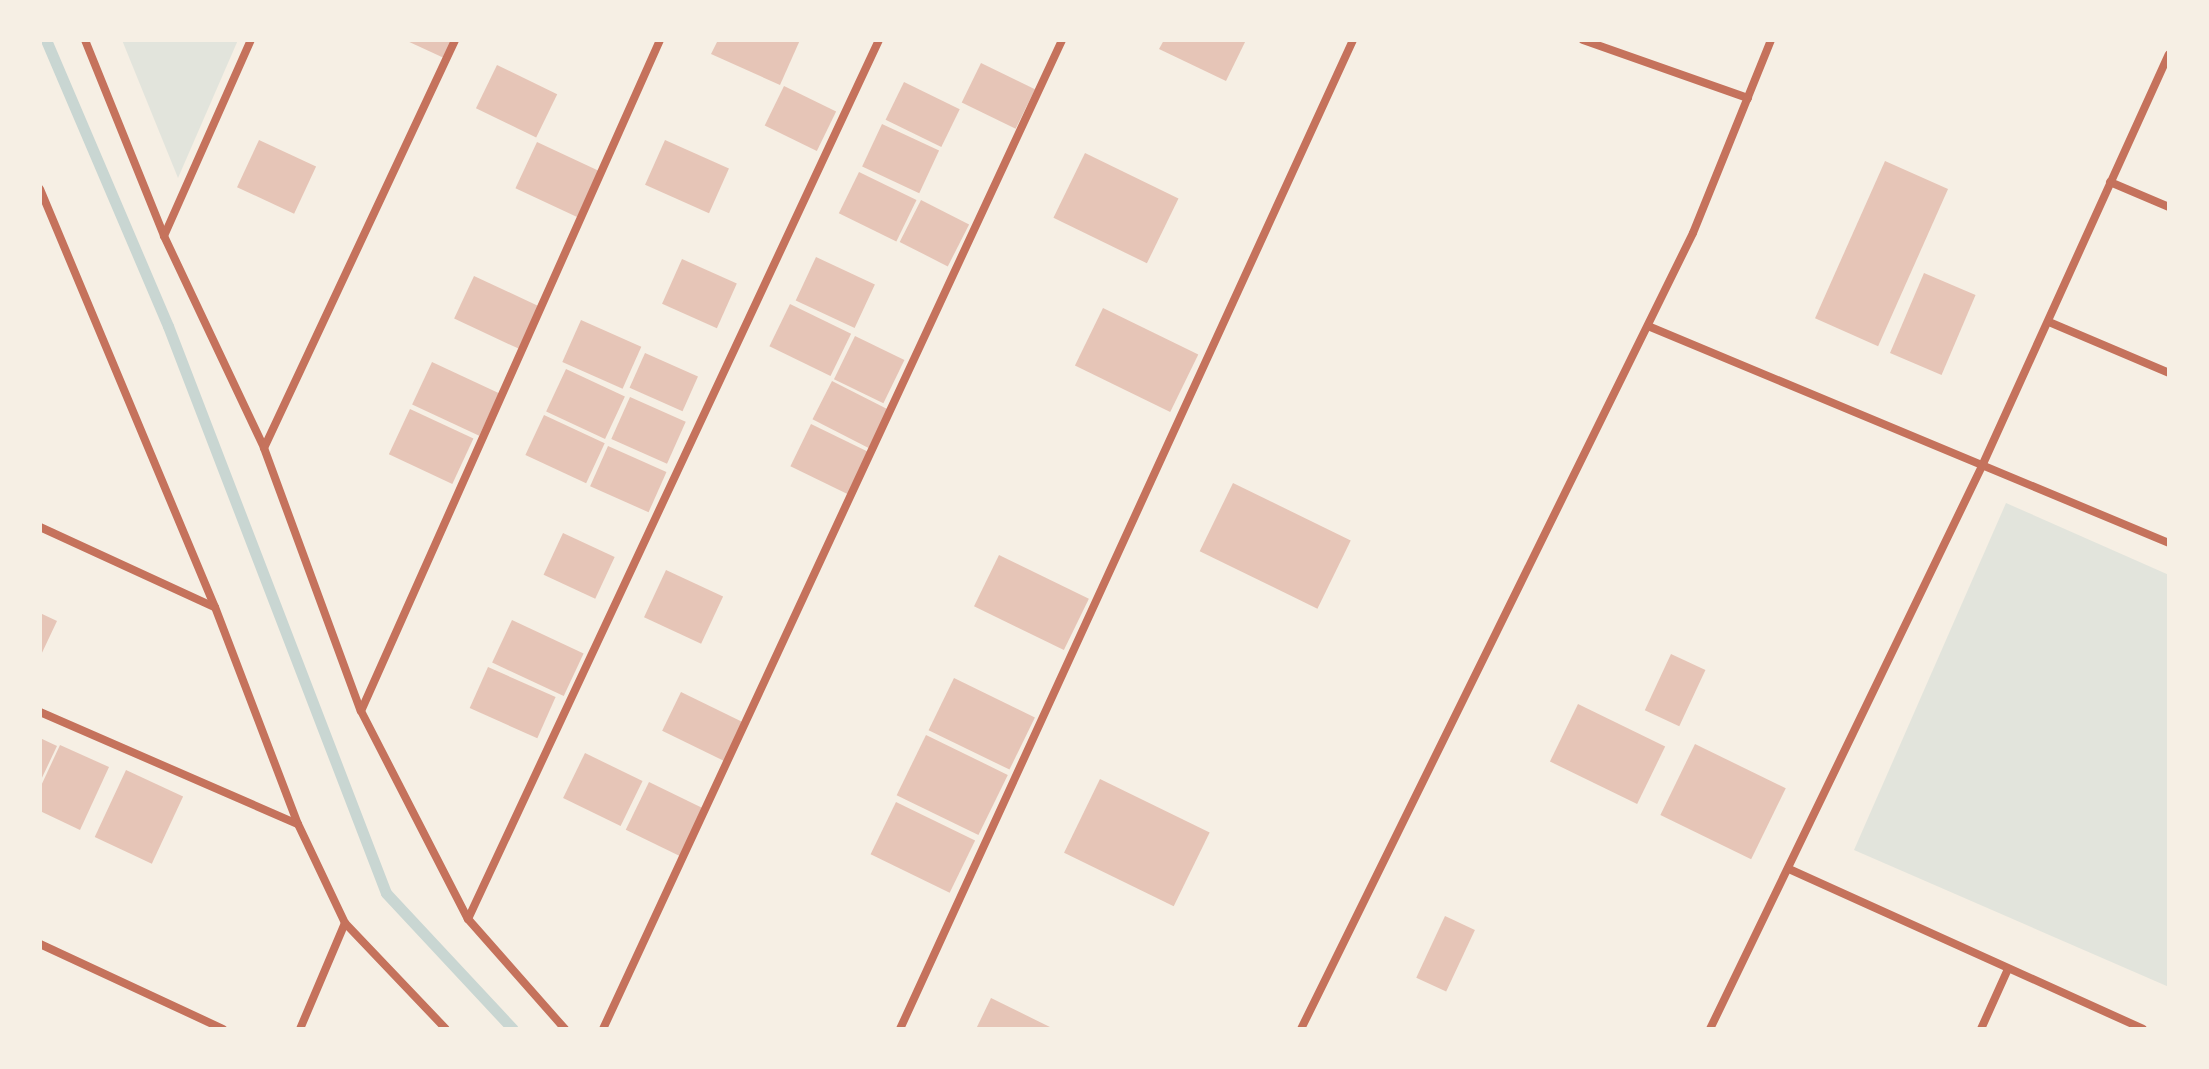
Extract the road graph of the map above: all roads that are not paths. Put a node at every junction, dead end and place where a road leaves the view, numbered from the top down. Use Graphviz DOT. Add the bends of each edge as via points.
graph roads {
  1 [pos="85,40"];
  2 [pos="251,40"];
  3 [pos="455,40"];
  4 [pos="660,40"];
  5 [pos="879,40"];
  6 [pos="1062,40"];
  7 [pos="1353,40"];
  8 [pos="1583,40"];
  9 [pos="1771,40"];
  10 [pos="2169,54"];
  11 [pos="1748,98"];
  12 [pos="2110,182"];
  13 [pos="40,189"];
  14 [pos="2169,207"];
  15 [pos="164,236"];
  16 [pos="2049,322"];
  17 [pos="1648,326"];
  18 [pos="2169,373"];
  19 [pos="264,448"];
  20 [pos="1982,466"];
  21 [pos="40,527"];
  22 [pos="2169,543"];
  23 [pos="215,607"];
  24 [pos="361,711"];
  25 [pos="40,712"];
  26 [pos="298,824"];
  27 [pos="1789,869"];
  28 [pos="468,919"];
  29 [pos="345,923"];
  30 [pos="40,944"];
  31 [pos="2008,969"];
  32 [pos="223,1029"];
  33 [pos="300,1029"];
  34 [pos="446,1029"];
  35 [pos="565,1029"];
  36 [pos="603,1029"];
  37 [pos="900,1029"];
  38 [pos="1301,1029"];
  39 [pos="1710,1029"];
  40 [pos="1981,1029"];
  41 [pos="2143,1029"];
  1 -- 15 [label="street"];
  2 -- 15 [label="street"];
  3 -- 19 [label="street"];
  4 -- 24 [label="street"];
  5 -- 28 [label="street"];
  6 -- 36 [label="street"];
  7 -- 37 [label="street"];
  8 -- 11 [label="street"];
  9 -- 11 [label="street"];
  10 -- 12 [label="street"];
  11 -- 17 [label="street"];
  12 -- 14 [label="street"];
  12 -- 16 [label="street"];
  13 -- 23 [label="street"];
  15 -- 19 [label="street"];
  16 -- 18 [label="street"];
  16 -- 20 [label="street"];
  17 -- 20 [label="street"];
  17 -- 38 [label="street"];
  19 -- 24 [label="street"];
  20 -- 22 [label="street"];
  20 -- 27 [label="street"];
  21 -- 23 [label="street"];
  23 -- 26 [label="street"];
  24 -- 28 [label="street"];
  25 -- 26 [label="street"];
  26 -- 29 [label="street"];
  27 -- 31 [label="street"];
  27 -- 39 [label="street"];
  28 -- 35 [label="street"];
  29 -- 33 [label="street"];
  29 -- 34 [label="street"];
  30 -- 32 [label="street"];
  31 -- 40 [label="street"];
  31 -- 41 [label="street"];
}
